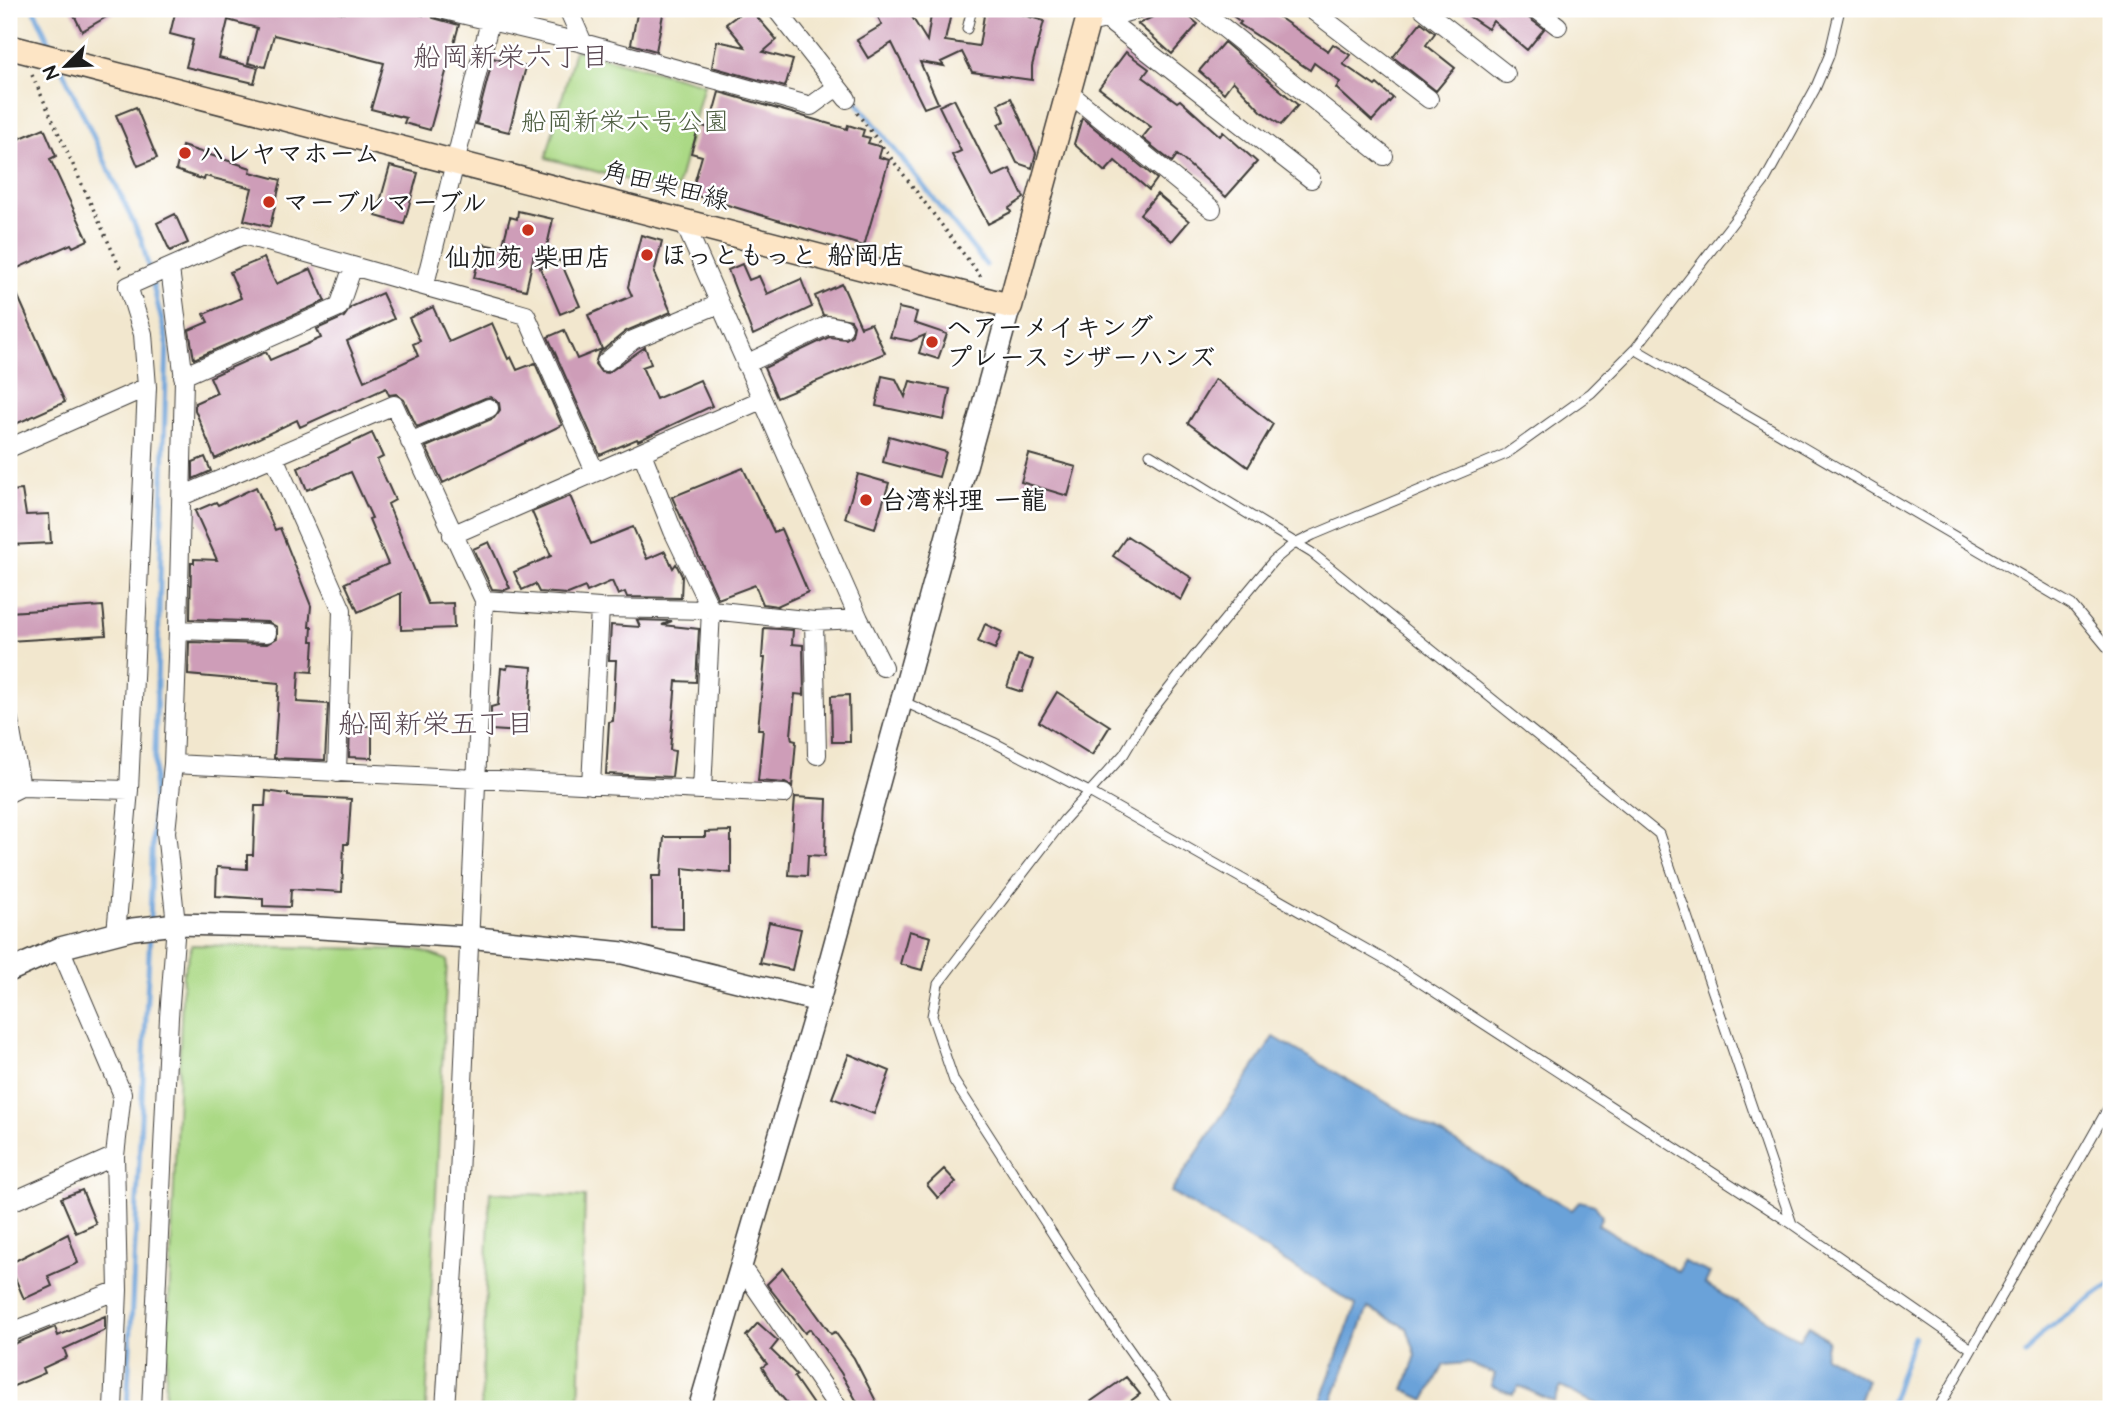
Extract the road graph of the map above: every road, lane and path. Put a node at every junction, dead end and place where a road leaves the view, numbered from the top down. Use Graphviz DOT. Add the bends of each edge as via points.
graph roads {
  1 [pos="440,9"];
  2 [pos="568,9"];
  3 [pos="776,9"];
  4 [pos="972,9"];
  5 [pos="1138,9"];
  6 [pos="1200,9"];
  7 [pos="1311,9"];
  8 [pos="1423,9"];
  9 [pos="1536,9"];
  10 [pos="1840,9"];
  11 [pos="1091,15"];
  12 [pos="490,21"];
  13 [pos="1558,26"];
  14 [pos="967,29"];
  15 [pos="583,43"];
  16 [pos="22,51"];
  17 [pos="1506,74"];
  18 [pos="1068,92"];
  19 [pos="842,93"];
  20 [pos="1429,99"];
  21 [pos="1384,156"];
  22 [pos="456,162"];
  23 [pos="1311,179"];
  24 [pos="1212,209"];
  25 [pos="683,220"];
  26 [pos="353,266"];
  27 [pos="166,270"];
  28 [pos="982,279"];
  29 [pos="132,284"];
  30 [pos="425,284"];
  31 [pos="719,304"];
  32 [pos="1010,306"];
  33 [pos="843,328"];
  34 [pos="1635,349"];
  35 [pos="606,362"];
  36 [pos="746,364"];
  37 [pos="183,376"];
  38 [pos="147,387"];
  39 [pos="761,400"];
  40 [pos="489,408"];
  41 [pos="410,442"];
  42 [pos="9,448"];
  43 [pos="642,453"];
  44 [pos="1150,454"];
  45 [pos="274,457"];
  46 [pos="596,472"];
  47 [pos="182,496"];
  48 [pos="452,535"];
  49 [pos="1296,543"];
  50 [pos="484,600"];
  51 [pos="600,608"];
  52 [pos="711,610"];
  53 [pos="859,619"];
  54 [pos="814,621"];
  55 [pos="178,630"];
  56 [pos="267,633"];
  57 [pos="2111,652"];
  58 [pos="883,667"];
  59 [pos="900,700"];
  60 [pos="9,720"];
  61 [pos="817,755"];
  62 [pos="173,764"];
  63 [pos="337,773"];
  64 [pos="475,781"];
  65 [pos="591,785"];
  66 [pos="15,790"];
  67 [pos="129,790"];
  68 [pos="702,790"];
  69 [pos="1091,793"];
  70 [pos="784,794"];
  71 [pos="170,925"];
  72 [pos="125,931"];
  73 [pos="468,937"];
  74 [pos="60,948"];
  75 [pos="9,971"];
  76 [pos="819,1001"];
  77 [pos="2111,1103"];
  78 [pos="115,1156"];
  79 [pos="9,1203"];
  80 [pos="1792,1224"];
  81 [pos="740,1265"];
  82 [pos="118,1290"];
  83 [pos="9,1333"];
  84 [pos="1970,1348"];
  85 [pos="110,1408"];
  86 [pos="151,1409"];
  87 [pos="445,1409"];
  88 [pos="699,1409"];
  89 [pos="839,1409"];
  90 [pos="1171,1409"];
  91 [pos="1938,1409"];
  1 -- 12 [label="street"];
  2 -- 15 [label="street"];
  3 -- 19 [label="street"];
  4 -- 14 [label="lane"];
  5 -- 11 [label="street"];
  6 -- 21 [label="street"];
  7 -- 20 [label="street"];
  8 -- 17 [label="street"];
  9 -- 13 [label="street"];
  10 -- 34 [label="lane" via="1829,56 1815,89 1764,182"];
  11 -- 18 [label="main road"];
  11 -- 23 [label="street"];
  12 -- 15 [label="street"];
  12 -- 22 [label="street"];
  15 -- 19 [label="street" via="811,106"];
  16 -- 22 [label="main road, 角田柴田線"];
  16 -- 29 [label="path"];
  18 -- 24 [label="street"];
  18 -- 32 [label="main road"];
  19 -- 28 [label="path"];
  22 -- 25 [label="main road, 角田柴田線"];
  22 -- 30 [label="street"];
  25 -- 31 [label="street"];
  25 -- 32 [label="main road, 角田柴田線"];
  26 -- 27 [label="street" via="243,235"];
  26 -- 30 [label="street"];
  26 -- 37 [label="street" via="340,307"];
  27 -- 29 [label="street"];
  27 -- 37 [label="street"];
  29 -- 38 [label="street" via="143,334"];
  30 -- 46 [label="street" via="526,315"];
  31 -- 35 [label="street" via="633,340"];
  31 -- 36 [label="street"];
  32 -- 59 [label="street"];
  33 -- 36 [label="street" via="828,325"];
  34 -- 49 [label="lane" via="1591,393 1506,454"];
  34 -- 57 [label="lane" via="2072,605"];
  36 -- 39 [label="street"];
  37 -- 47 [label="street"];
  38 -- 42 [label="street"];
  38 -- 67 [label="street"];
  39 -- 43 [label="street"];
  39 -- 53 [label="street"];
  40 -- 41 [label="street"];
  41 -- 45 [label="street" via="394,405"];
  41 -- 48 [label="street"];
  43 -- 46 [label="street"];
  43 -- 52 [label="street"];
  44 -- 49 [label="lane"];
  45 -- 47 [label="street"];
  45 -- 63 [label="street" via="342,610"];
  46 -- 48 [label="street"];
  47 -- 55 [label="street"];
  48 -- 50 [label="street"];
  49 -- 69 [label="lane" via="1273,561 1196,654"];
  49 -- 80 [label="lane" via="1659,834"];
  50 -- 51 [label="street"];
  50 -- 64 [label="street"];
  51 -- 52 [label="street"];
  51 -- 65 [label="street"];
  52 -- 54 [label="street"];
  52 -- 68 [label="street"];
  53 -- 54 [label="street"];
  53 -- 58 [label="street"];
  54 -- 61 [label="street"];
  55 -- 56 [label="street"];
  55 -- 62 [label="street"];
  59 -- 69 [label="lane"];
  59 -- 76 [label="street"];
  60 -- 66 [label="street"];
  62 -- 63 [label="street"];
  62 -- 71 [label="street" via="166,832"];
  63 -- 64 [label="street"];
  64 -- 65 [label="street"];
  64 -- 73 [label="street"];
  65 -- 68 [label="street"];
  66 -- 67 [label="street"];
  67 -- 72 [label="street"];
  68 -- 70 [label="street"];
  69 -- 80 [label="lane" via="1387,961"];
  69 -- 90 [label="lane" via="1064,820 938,985 932,1016 954,1081"];
  71 -- 72 [label="street"];
  71 -- 73 [label="street"];
  71 -- 86 [label="street"];
  72 -- 74 [label="street"];
  73 -- 76 [label="street" via="623,953"];
  73 -- 87 [label="street"];
  74 -- 75 [label="street"];
  74 -- 78 [label="street" via="122,1093"];
  76 -- 81 [label="street"];
  77 -- 84 [label="lane"];
  78 -- 79 [label="street"];
  78 -- 82 [label="street"];
  80 -- 84 [label="lane"];
  81 -- 88 [label="street"];
  81 -- 89 [label="street"];
  82 -- 83 [label="street"];
  82 -- 85 [label="street"];
  84 -- 91 [label="lane"];
}
